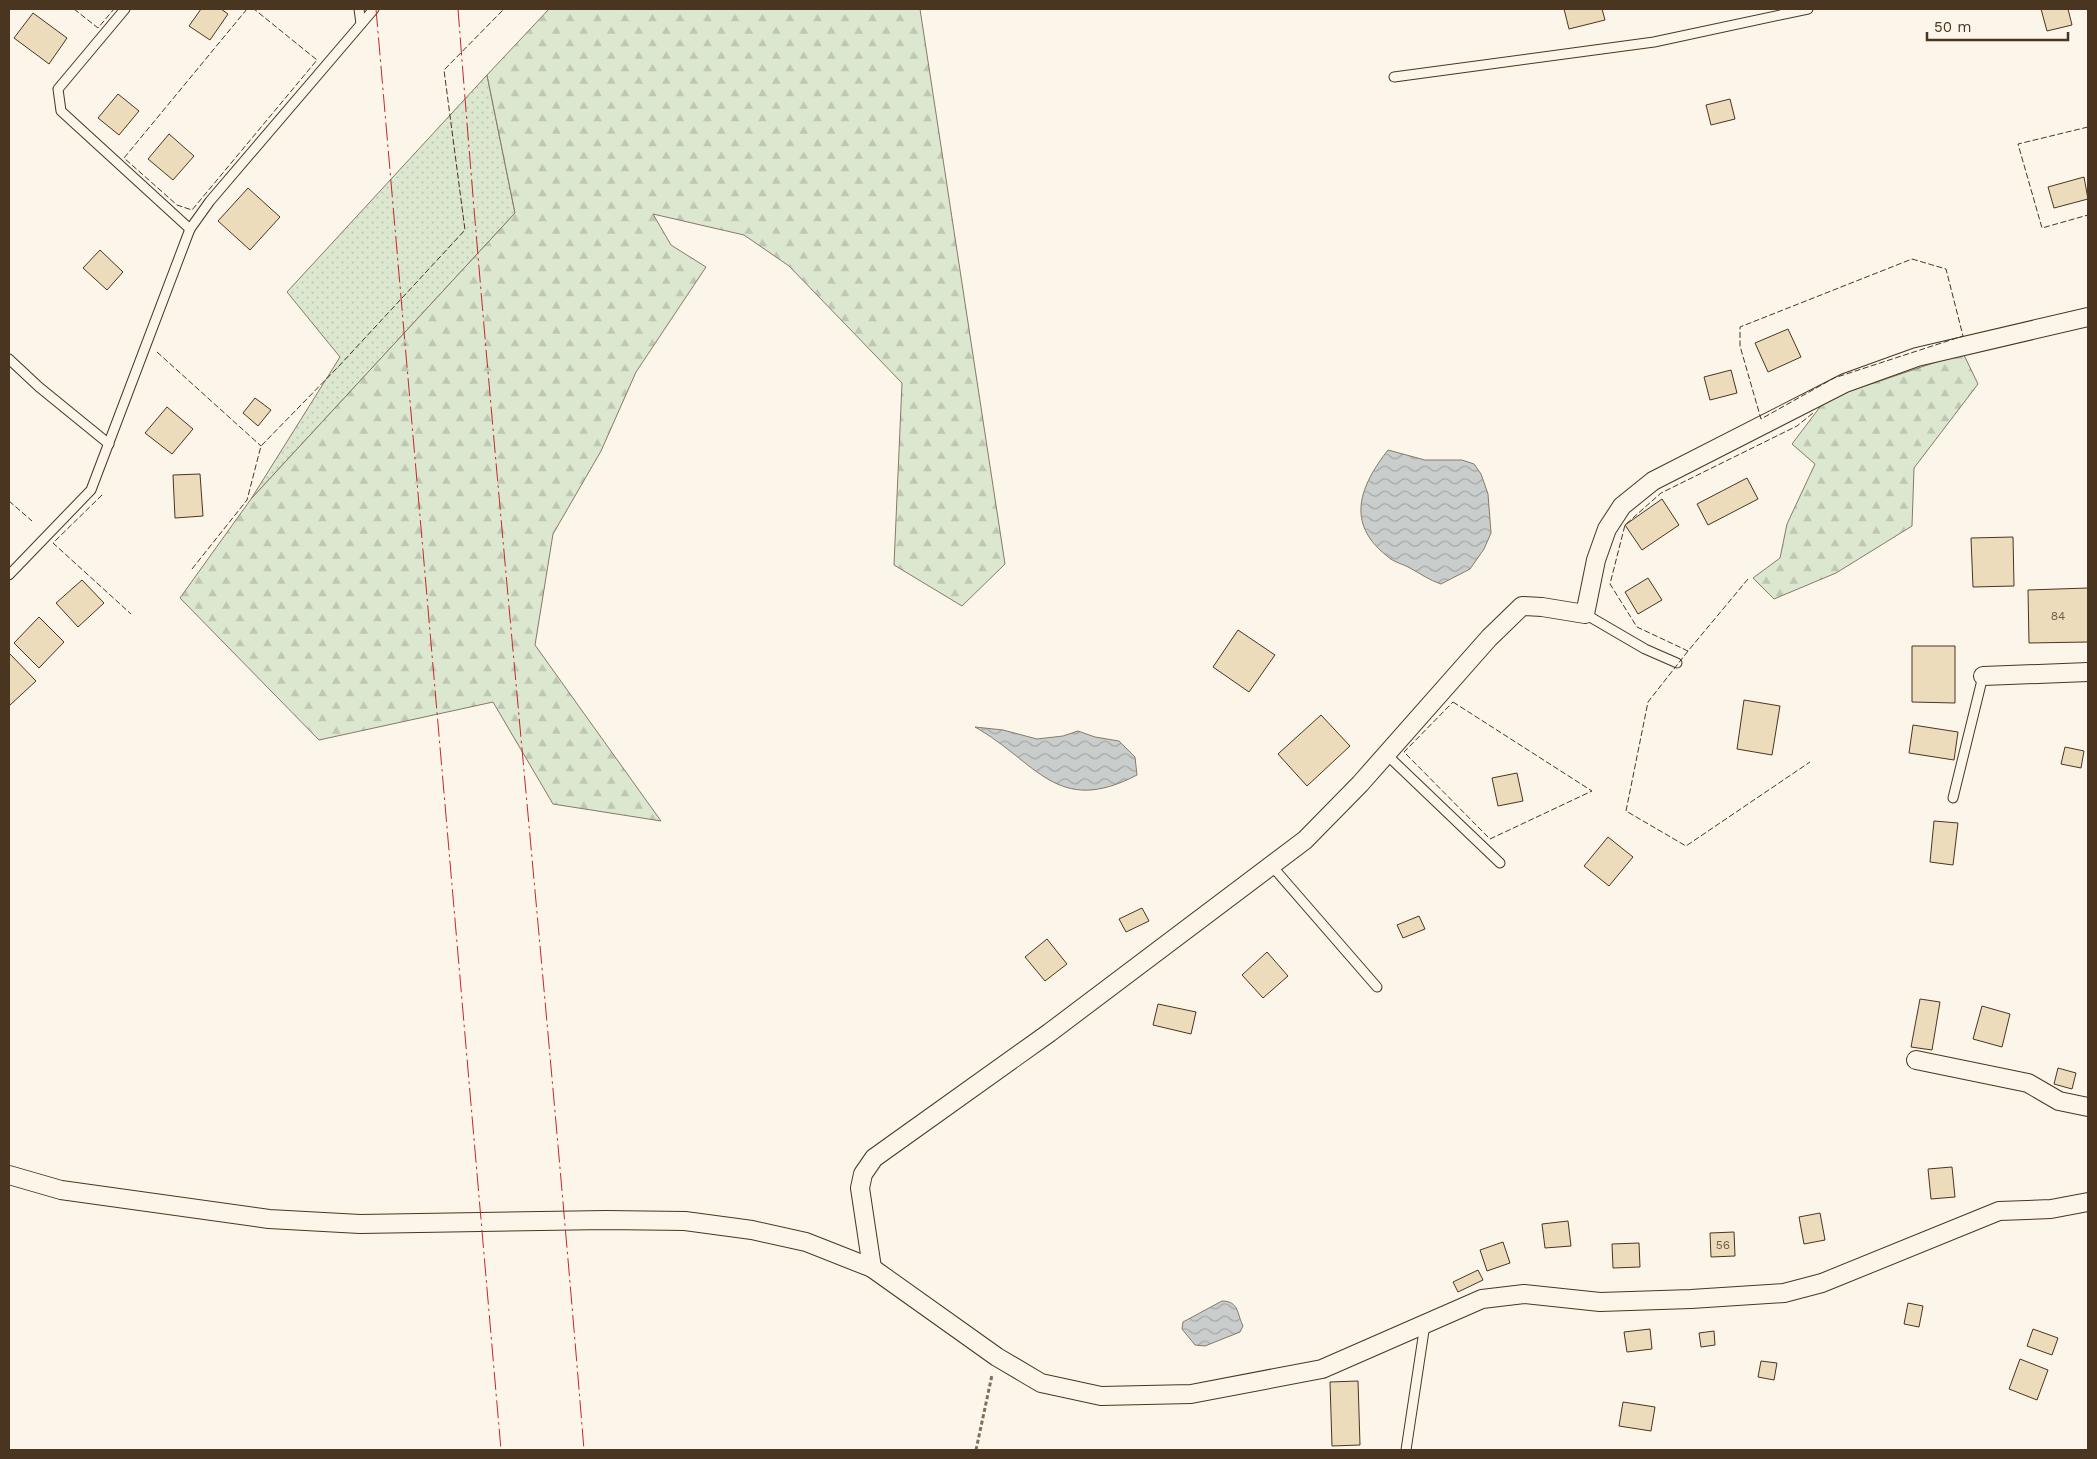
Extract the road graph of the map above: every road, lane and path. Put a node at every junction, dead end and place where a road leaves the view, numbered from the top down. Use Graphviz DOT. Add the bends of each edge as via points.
graph roads {
  1 [pos="125,9"];
  2 [pos="359,9"];
  3 [pos="374,9"];
  4 [pos="1808,9"];
  5 [pos="361,24"];
  6 [pos="1394,78"];
  7 [pos="190,228"];
  8 [pos="2088,317"];
  9 [pos="9,359"];
  10 [pos="109,444"];
  11 [pos="9,575"];
  12 [pos="1585,614"];
  13 [pos="1677,663"];
  14 [pos="2088,672"];
  15 [pos="1983,676"];
  16 [pos="1387,755"];
  17 [pos="1953,798"];
  18 [pos="1500,863"];
  19 [pos="1271,865"];
  20 [pos="1377,987"];
  21 [pos="1916,1060"];
  22 [pos="2088,1107"];
  23 [pos="9,1175"];
  24 [pos="2088,1202"];
  25 [pos="872,1268"];
  26 [pos="1425,1323"];
  27 [pos="997,1357"];
  28 [pos="976,1450"];
  29 [pos="1406,1450"];
  1 -- 7 [label="lane" via="58,89 61,111"];
  2 -- 5 [label="lane"];
  3 -- 5 [label="lane"];
  4 -- 6 [label="lane" via="1654,42"];
  5 -- 7 [label="lane"];
  7 -- 10 [label="lane"];
  8 -- 12 [label="street" via="1917,358 1845,383 1653,481 1622,506 1607,529 1596,560"];
  9 -- 10 [label="lane"];
  10 -- 11 [label="lane" via="91,490"];
  12 -- 13 [label="lane" via="1645,650"];
  12 -- 16 [label="street" via="1522,606 1489,638"];
  14 -- 15 [label="street"];
  15 -- 17 [label="lane"];
  16 -- 18 [label="lane"];
  16 -- 19 [label="street" via="1305,840"];
  19 -- 20 [label="lane"];
  19 -- 25 [label="street" via="1049,1034 874,1158 863,1174 860,1188"];
  21 -- 22 [label="street" via="2028,1083 2058,1101"];
  23 -- 25 [label="street" via="61,1190 269,1219 360,1224 685,1221 752,1230 806,1242"];
  24 -- 26 [label="street" via="2051,1209 1999,1211 1822,1283 1784,1293 1600,1302 1524,1294 1482,1299"];
  25 -- 27 [label="street"];
  26 -- 27 [label="street" via="1322,1369 1191,1394 1101,1396 1066,1390 1041,1383"];
  26 -- 29 [label="lane"];
  27 -- 28 [label="path"];
}
